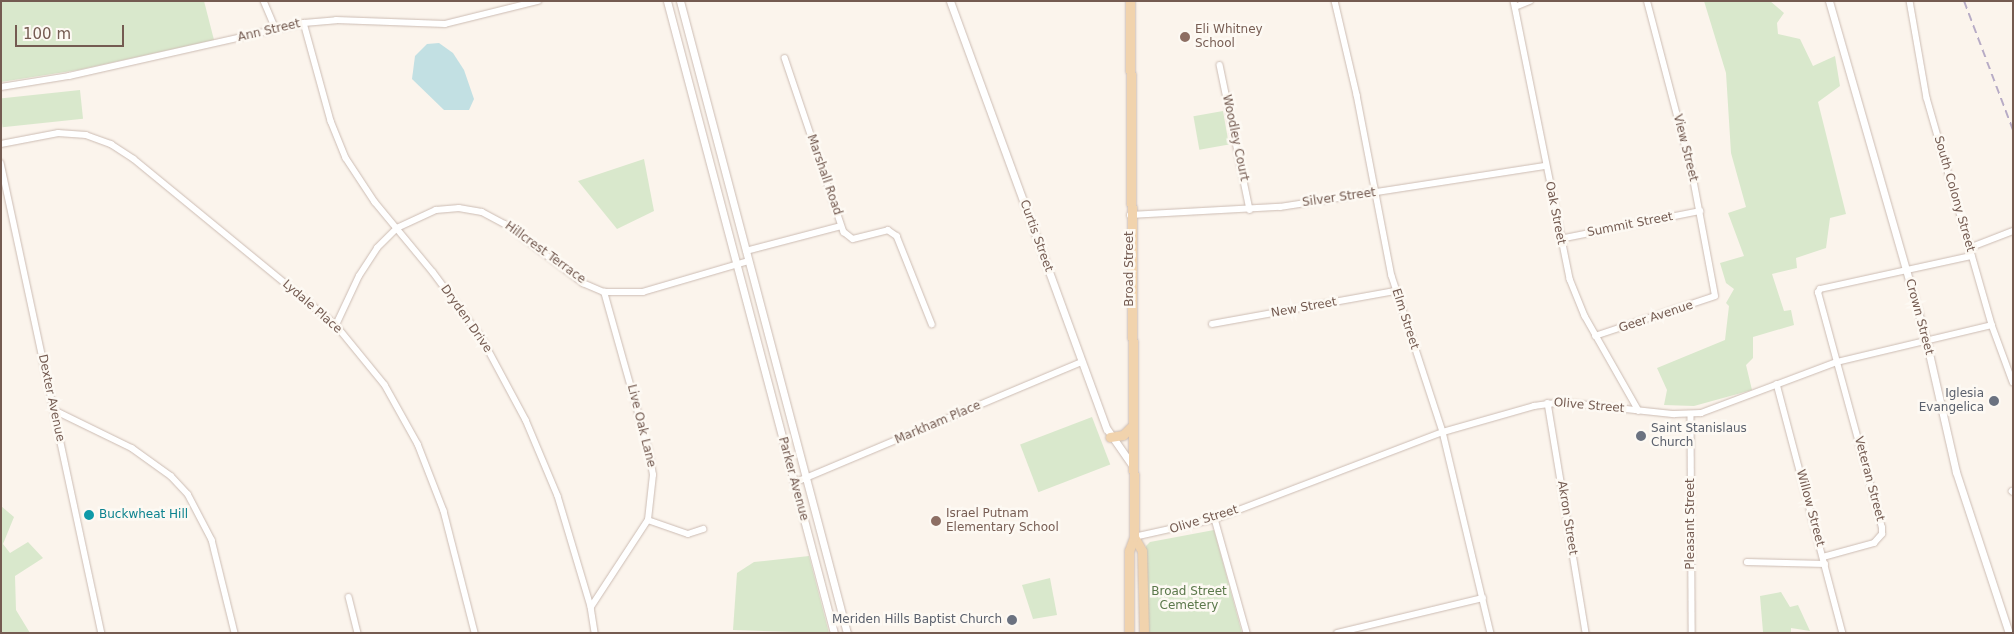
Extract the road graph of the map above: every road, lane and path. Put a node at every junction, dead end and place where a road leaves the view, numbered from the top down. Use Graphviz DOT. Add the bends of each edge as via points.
graph roads {
  1 [pos="264,1"];
  2 [pos="538,1"];
  3 [pos="667,1"];
  4 [pos="680,1"];
  5 [pos="950,1"];
  6 [pos="1130,1"];
  7 [pos="1335,1"];
  8 [pos="1530,1"];
  9 [pos="1647,1"];
  10 [pos="1829,1"];
  11 [pos="1910,1"];
  12 [pos="1515,4"];
  13 [pos="304,23"];
  14 [pos="276,29"];
  15 [pos="784,58"];
  16 [pos="1220,65"];
  17 [pos="698,72"];
  18 [pos="686,75"];
  19 [pos="1,87"];
  20 [pos="1,144"];
  21 [pos="1,163"];
  22 [pos="723,165"];
  23 [pos="1546,166"];
  24 [pos="711,169"];
  25 [pos="1376,192"];
  26 [pos="1250,210"];
  27 [pos="1700,211"];
  28 [pos="1130,215"];
  29 [pos="842,226"];
  30 [pos="397,228"];
  31 [pos="2013,231"];
  32 [pos="1560,239"];
  33 [pos="1969,248"];
  34 [pos="746,251"];
  35 [pos="1971,256"];
  36 [pos="749,261"];
  37 [pos="736,265"];
  38 [pos="1906,270"];
  39 [pos="1396,291"];
  40 [pos="604,292"];
  41 [pos="1715,296"];
  42 [pos="932,324"];
  43 [pos="1212,324"];
  44 [pos="336,325"];
  45 [pos="1992,326"];
  46 [pos="1596,336"];
  47 [pos="1926,340"];
  48 [pos="1082,362"];
  49 [pos="1837,362"];
  50 [pos="778,371"];
  51 [pos="765,374"];
  52 [pos="2013,382"];
  53 [pos="1777,384"];
  54 [pos="1548,403"];
  55 [pos="54,410"];
  56 [pos="1639,411"];
  57 [pos="1690,414"];
  58 [pos="1131,428"];
  59 [pos="1443,432"];
  60 [pos="1110,437"];
  61 [pos="1132,465"];
  62 [pos="806,478"];
  63 [pos="794,483"];
  64 [pos="1215,519"];
  65 [pos="648,520"];
  66 [pos="704,529"];
  67 [pos="1134,536"];
  68 [pos="1823,557"];
  69 [pos="1746,562"];
  70 [pos="1825,564"];
  71 [pos="832,580"];
  72 [pos="820,583"];
  73 [pos="349,597"];
  74 [pos="1483,598"];
  75 [pos="591,607"];
  76 [pos="2010,624"];
  77 [pos="102,633"];
  78 [pos="235,633"];
  79 [pos="358,633"];
  80 [pos="475,633"];
  81 [pos="595,633"];
  82 [pos="834,633"];
  83 [pos="847,633"];
  84 [pos="1129,633"];
  85 [pos="1144,633"];
  86 [pos="1247,633"];
  87 [pos="1337,633"];
  88 [pos="1491,633"];
  89 [pos="1586,633"];
  90 [pos="1692,633"];
  91 [pos="1843,633"];
  92 [pos="2009,633"];
  1 -- 14 [label="street"];
  2 -- 13 [label="street, Ann Street" via="445,24 336,20"];
  3 -- 18 [label="street, Parker Avenue"];
  4 -- 17 [label="street, Parker Avenue"];
  5 -- 48 [label="street, Curtis Street"];
  6 -- 28 [label="main road, Broad Street"];
  7 -- 25 [label="street, Elm Street" via="1358,95"];
  8 -- 12 [label="street"];
  9 -- 27 [label="street, View Street"];
  10 -- 38 [label="street, Crown Street"];
  11 -- 33 [label="street, South Colony Street" via="1922,80"];
  12 -- 23 [label="street, Oak Street"];
  13 -- 14 [label="street, Ann Street"];
  13 -- 30 [label="street, Dryden Drive" via="338,140 364,188"];
  14 -- 19 [label="street, Ann Street" via="69,76"];
  15 -- 29 [label="street, Marshall Road"];
  16 -- 26 [label="street, Woodley Court"];
  17 -- 18 [label="street"];
  17 -- 22 [label="street, Parker Avenue"];
  18 -- 24 [label="street, Parker Avenue"];
  20 -- 44 [label="street, Lydale Place" via="58,133 86,135 111,144 134,159"];
  21 -- 55 [label="street, Dexter Avenue"];
  22 -- 24 [label="street"];
  22 -- 34 [label="street, Parker Avenue"];
  23 -- 25 [label="street, Silver Street"];
  23 -- 32 [label="street, Oak Street"];
  24 -- 37 [label="street, Parker Avenue"];
  25 -- 26 [label="street, Silver Street"];
  25 -- 39 [label="street, Elm Street"];
  26 -- 28 [label="street, Silver Street"];
  27 -- 32 [label="street, Summit Street"];
  27 -- 41 [label="street, View Street"];
  28 -- 58 [label="main road, Broad Street"];
  29 -- 34 [label="street, Marshall Road"];
  29 -- 42 [label="street" via="853,239 888,230 897,236"];
  30 -- 40 [label="street, Hillcrest Terrace" via="436,210 459,208 482,212 512,228 583,282"];
  30 -- 44 [label="street, Hillcrest Terrace" via="377,248 359,276"];
  30 -- 75 [label="street, Dryden Drive" via="482,338 526,420 558,496"];
  31 -- 33 [label="street"];
  32 -- 46 [label="street, Oak Street" via="1577,298"];
  33 -- 35 [label="street, South Colony Street"];
  34 -- 36 [label="street, Parker Avenue"];
  35 -- 38 [label="street"];
  35 -- 45 [label="street, South Colony Street"];
  36 -- 37 [label="street, Hillcrest Terrace"];
  36 -- 50 [label="street, Parker Avenue"];
  37 -- 40 [label="street, Hillcrest Terrace" via="643,292"];
  37 -- 51 [label="street, Parker Avenue"];
  38 -- 47 [label="street, Crown Street"];
  38 -- 49 [label="street" via="1820,289"];
  39 -- 43 [label="street, New Street"];
  39 -- 59 [label="street, Elm Street"];
  40 -- 65 [label="street, Live Oak Lane" via="649,452 653,475"];
  41 -- 46 [label="street, Geer Avenue"];
  44 -- 80 [label="street, Lydale Place" via="385,385 418,444 444,511"];
  45 -- 47 [label="street, Olive Street"];
  45 -- 52 [label="street, South Colony Street"];
  46 -- 56 [label="street, Oak Street"];
  47 -- 49 [label="street, Olive Street"];
  47 -- 76 [label="street, Crown Street" via="1956,472"];
  48 -- 60 [label="street, Curtis Street"];
  48 -- 62 [label="street, Markham Place"];
  49 -- 53 [label="street, Olive Street"];
  49 -- 68 [label="street, Veteran Street" via="1882,534 1874,543"];
  50 -- 51 [label="street"];
  50 -- 62 [label="street, Parker Avenue"];
  51 -- 63 [label="street, Parker Avenue"];
  53 -- 57 [label="street, Olive Street" via="1713,409"];
  53 -- 68 [label="street, Willow Street"];
  54 -- 56 [label="street, Olive Street"];
  54 -- 59 [label="street, Olive Street"];
  54 -- 89 [label="street, Akron Street"];
  55 -- 77 [label="street, Dexter Avenue"];
  55 -- 78 [label="street" via="132,448 171,476 188,494 212,540"];
  56 -- 57 [label="street, Olive Street"];
  57 -- 90 [label="street, Pleasant Street"];
  58 -- 60 [label="main road" via="1123,435"];
  58 -- 61 [label="main road, Broad Street"];
  59 -- 64 [label="street, Olive Street"];
  59 -- 74 [label="street, Elm Street"];
  60 -- 61 [label="street, Curtis Street"];
  61 -- 67 [label="main road, Broad Street"];
  62 -- 63 [label="street, Markham Place"];
  62 -- 71 [label="street, Parker Avenue"];
  63 -- 72 [label="street, Parker Avenue"];
  64 -- 67 [label="street, Olive Street"];
  64 -- 86 [label="street"];
  65 -- 66 [label="street" via="688,534"];
  65 -- 75 [label="street, Live Oak Lane"];
  67 -- 84 [label="main road, Broad Street" via="1129,551"];
  67 -- 85 [label="main road, Broad Street" via="1142,551"];
  68 -- 70 [label="street, Willow Street"];
  69 -- 70 [label="street"];
  70 -- 91 [label="street, Willow Street"];
  71 -- 72 [label="street"];
  71 -- 83 [label="street, Parker Avenue"];
  72 -- 82 [label="street, Parker Avenue"];
  73 -- 79 [label="street"];
  74 -- 87 [label="street"];
  74 -- 88 [label="street, Elm Street"];
  75 -- 81 [label="street, Dryden Drive"];
  76 -- 92 [label="street, Crown Street"];
}
